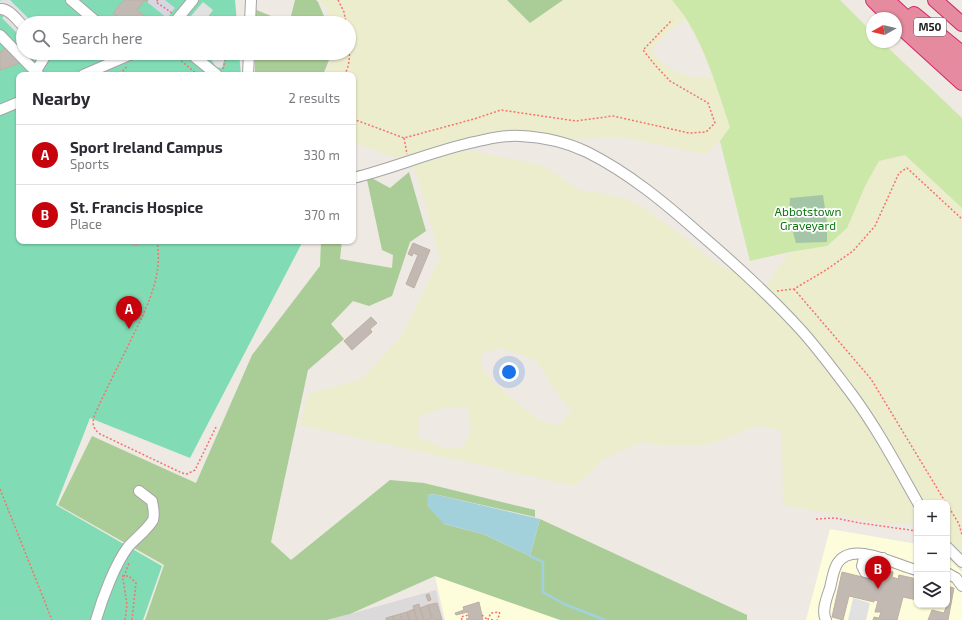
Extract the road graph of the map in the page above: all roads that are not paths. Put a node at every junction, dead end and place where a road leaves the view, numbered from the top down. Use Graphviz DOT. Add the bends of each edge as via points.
graph roads {
  1 [pos="71,0"];
  2 [pos="193,0"];
  3 [pos="251,0"];
  4 [pos="873,0"];
  5 [pos="887,0"];
  6 [pos="897,0"];
  7 [pos="935,0"];
  8 [pos="946,0"];
  9 [pos="0,9"];
  10 [pos="885,12"];
  11 [pos="962,12"];
  12 [pos="90,16"];
  13 [pos="180,16"];
  14 [pos="250,16"];
  15 [pos="16,19"];
  16 [pos="962,24"];
  17 [pos="902,28"];
  18 [pos="0,35"];
  19 [pos="16,51"];
  20 [pos="962,53"];
  21 [pos="24,60"];
  22 [pos="43,60"];
  23 [pos="117,60"];
  24 [pos="200,60"];
  25 [pos="249,60"];
  26 [pos="962,70"];
  27 [pos="36,72"];
  28 [pos="37,72"];
  29 [pos="90,72"];
  30 [pos="218,72"];
  31 [pos="248,72"];
  32 [pos="962,83"];
  33 [pos="16,104"];
  34 [pos="0,110"];
  35 [pos="356,177"];
  36 [pos="139,491"];
  37 [pos="916,500"];
  38 [pos="950,550"];
  39 [pos="865,554"];
  40 [pos="883,558"];
  41 [pos="962,562"];
  42 [pos="914,569"];
  43 [pos="950,575"];
  44 [pos="962,586"];
  45 [pos="96,620"];
  46 [pos="826,620"];
  1 -- 12 [label="lane"];
  2 -- 13 [label="lane"];
  3 -- 14 [label="lane"];
  4 -- 10 [label="highway"];
  5 -- 26 [label="highway"];
  6 -- 20 [label="highway, M50"];
  7 -- 16 [label="highway, M50"];
  8 -- 11 [label="highway"];
  9 -- 15 [label="lane" via="4,8"];
  17 -- 32 [label="highway"];
  18 -- 19 [label="lane"];
  21 -- 27 [label="lane"];
  22 -- 28 [label="lane"];
  23 -- 29 [label="lane"];
  24 -- 30 [label="lane"];
  25 -- 31 [label="lane"];
  33 -- 34 [label="lane"];
  35 -- 37 [label="lane" via="450,148 490,138 518,136 562,142 618,170 647,190 731,261 802,331 853,395"];
  36 -- 45 [label="lane" via="152,501 154,514 116,567"];
  38 -- 41 [label="lane"];
  39 -- 40 [label="lane"];
  39 -- 40 [label="lane" via="862,566 865,572 877,574"];
  39 -- 46 [label="lane" via="846,556 837,564 824,613"];
  40 -- 42 [label="lane"];
  43 -- 44 [label="lane"];
}
